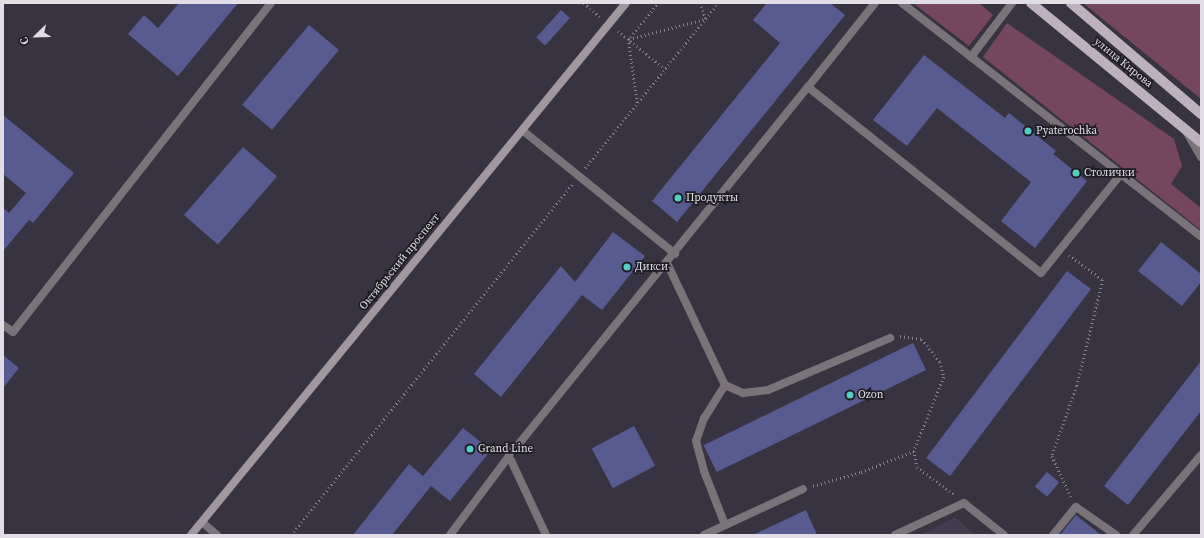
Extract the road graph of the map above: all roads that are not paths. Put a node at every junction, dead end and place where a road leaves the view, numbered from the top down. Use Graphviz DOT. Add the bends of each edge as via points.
graph roads {
  1 [pos="271,3"];
  2 [pos="626,3"];
  3 [pos="875,3"];
  4 [pos="902,3"];
  5 [pos="1012,3"];
  6 [pos="1031,3"];
  7 [pos="1071,3"];
  8 [pos="971,57"];
  9 [pos="808,86"];
  10 [pos="1201,114"];
  11 [pos="1183,127"];
  12 [pos="522,130"];
  13 [pos="1201,142"];
  14 [pos="1201,157"];
  15 [pos="1121,174"];
  16 [pos="1201,237"];
  17 [pos="675,254"];
  18 [pos="667,263"];
  19 [pos="3,324"];
  20 [pos="890,338"];
  21 [pos="725,385"];
  22 [pos="1201,455"];
  23 [pos="509,456"];
  24 [pos="803,489"];
  25 [pos="202,522"];
  26 [pos="725,525"];
  27 [pos="191,535"];
  28 [pos="217,535"];
  29 [pos="450,535"];
  30 [pos="546,535"];
  31 [pos="704,535"];
  32 [pos="895,535"];
  33 [pos="1004,535"];
  34 [pos="1053,535"];
  35 [pos="1116,535"];
  36 [pos="1133,535"];
  1 -- 19 [label="street" via="13,332"];
  2 -- 12 [label="main road, Октябрьский проспект"];
  3 -- 9 [label="street"];
  4 -- 8 [label="street"];
  5 -- 8 [label="street"];
  6 -- 11 [label="main road, улица Кирова"];
  7 -- 10 [label="main road, улица Кирова"];
  8 -- 15 [label="street"];
  9 -- 15 [label="street" via="1041,273"];
  9 -- 17 [label="street"];
  11 -- 13 [label="main road, улица Кирова"];
  11 -- 14 [label="street"];
  12 -- 17 [label="street"];
  12 -- 25 [label="main road, Октябрьский проспект"];
  15 -- 16 [label="street"];
  17 -- 18 [label="street"];
  18 -- 21 [label="street"];
  18 -- 23 [label="street"];
  20 -- 21 [label="street" via="768,390 743,393"];
  21 -- 26 [label="street" via="704,418 696,442 704,471"];
  22 -- 36 [label="street"];
  23 -- 29 [label="street"];
  23 -- 30 [label="street"];
  24 -- 26 [label="street"];
  25 -- 27 [label="main road, Октябрьский проспект"];
  25 -- 28 [label="street"];
  26 -- 31 [label="street"];
  32 -- 33 [label="street" via="964,502"];
  34 -- 35 [label="street" via="1076,507"];
}
